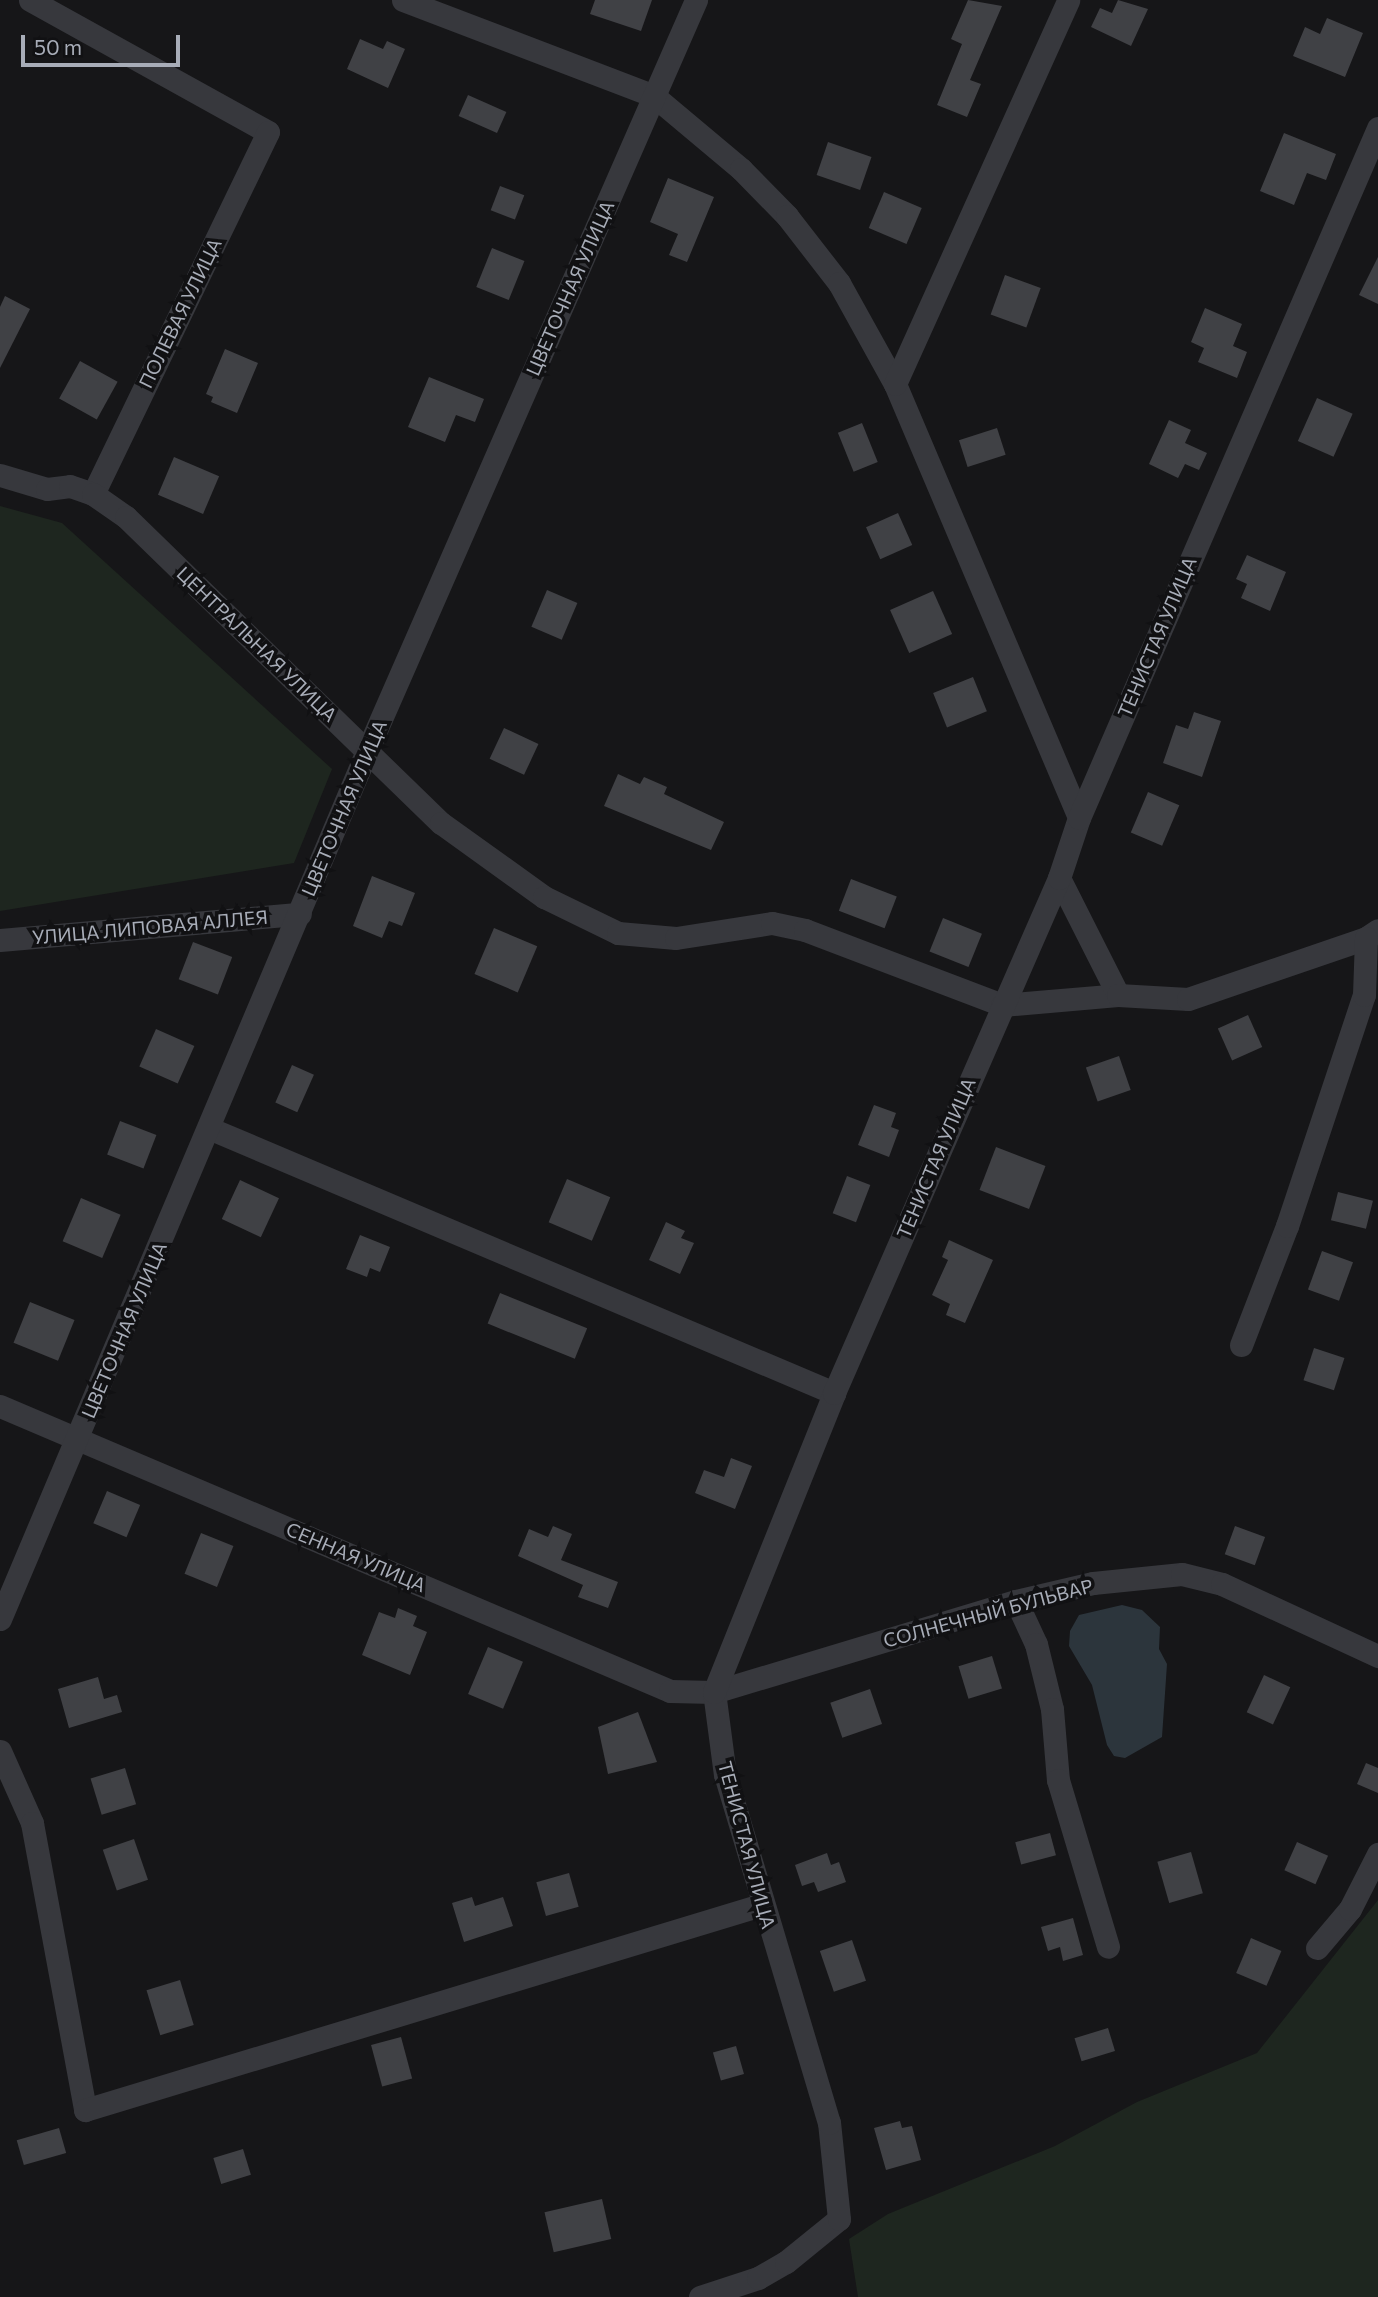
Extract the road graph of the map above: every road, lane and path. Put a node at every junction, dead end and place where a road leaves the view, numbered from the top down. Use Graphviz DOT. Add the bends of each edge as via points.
graph roads {
  1 [pos="30,0"];
  2 [pos="403,0"];
  3 [pos="696,0"];
  4 [pos="1068,0"];
  5 [pos="654,96"];
  6 [pos="1378,128"];
  7 [pos="895,384"];
  8 [pos="0,475"];
  9 [pos="93,494"];
  10 [pos="368,751"];
  11 [pos="1079,818"];
  12 [pos="1059,878"];
  13 [pos="300,914"];
  14 [pos="1372,934"];
  15 [pos="0,940"];
  16 [pos="1118,995"];
  17 [pos="1002,1005"];
  18 [pos="211,1129"];
  19 [pos="1241,1345"];
  20 [pos="834,1393"];
  21 [pos="0,1406"];
  22 [pos="78,1438"];
  23 [pos="1016,1601"];
  24 [pos="0,1619"];
  25 [pos="1378,1656"];
  26 [pos="714,1692"];
  27 [pos="0,1751"];
  28 [pos="1378,1854"];
  29 [pos="761,1905"];
  30 [pos="1108,1947"];
  31 [pos="1317,1948"];
  32 [pos="700,2297"];
  1 -- 9 [label="street, ПОЛЕВАЯ УЛИЦА" via="268,132"];
  2 -- 5 [label="street"];
  3 -- 5 [label="street, ЦВЕТОЧНАЯ УЛИЦА"];
  4 -- 7 [label="street"];
  5 -- 7 [label="street" via="741,169 787,216 839,283"];
  5 -- 10 [label="street, ЦВЕТОЧНАЯ УЛИЦА"];
  6 -- 11 [label="street, ТЕНИСТАЯ УЛИЦА"];
  7 -- 11 [label="street"];
  8 -- 9 [label="street, ЦЕНТРАЛЬНАЯ УЛИЦА" via="47,489 70,486"];
  9 -- 10 [label="street, ЦЕНТРАЛЬНАЯ УЛИЦА" via="126,517"];
  10 -- 13 [label="street, ЦВЕТОЧНАЯ УЛИЦА"];
  10 -- 17 [label="street, ЦЕНТРАЛЬНАЯ УЛИЦА" via="440,823 495,866 544,897 618,933 676,938 772,923 805,930"];
  11 -- 12 [label="street, ТЕНИСТАЯ УЛИЦА"];
  12 -- 16 [label="street"];
  12 -- 17 [label="street, ТЕНИСТАЯ УЛИЦА"];
  13 -- 15 [label="street, УЛИЦА ЛИПОВАЯ АЛЛЕЯ"];
  13 -- 18 [label="street, ЦВЕТОЧНАЯ УЛИЦА"];
  14 -- 16 [label="street" via="1188,999"];
  14 -- 19 [label="street" via="1364,995 1287,1226"];
  16 -- 17 [label="street"];
  17 -- 20 [label="street, ТЕНИСТАЯ УЛИЦА"];
  18 -- 20 [label="street"];
  18 -- 22 [label="street, ЦВЕТОЧНАЯ УЛИЦА"];
  20 -- 26 [label="street, ТЕНИСТАЯ УЛИЦА"];
  21 -- 22 [label="street, СЕННАЯ УЛИЦА"];
  22 -- 24 [label="street, ЦВЕТОЧНАЯ УЛИЦА"];
  22 -- 26 [label="street, СЕННАЯ УЛИЦА" via="653,1686"];
  23 -- 25 [label="street, СОЛНЕЧНЫЙ БУЛЬВАР" via="1093,1583 1182,1574 1222,1584"];
  23 -- 26 [label="street, СОЛНЕЧНЫЙ БУЛЬВАР"];
  23 -- 30 [label="street" via="1036,1644 1052,1709 1058,1780"];
  26 -- 29 [label="street, ТЕНИСТАЯ УЛИЦА" via="725,1775"];
  27 -- 29 [label="street" via="32,1823 85,2110"];
  28 -- 31 [label="street" via="1350,1909"];
  29 -- 32 [label="street, ТЕНИСТАЯ УЛИЦА" via="829,2123 839,2219 786,2262 758,2278"];
}
